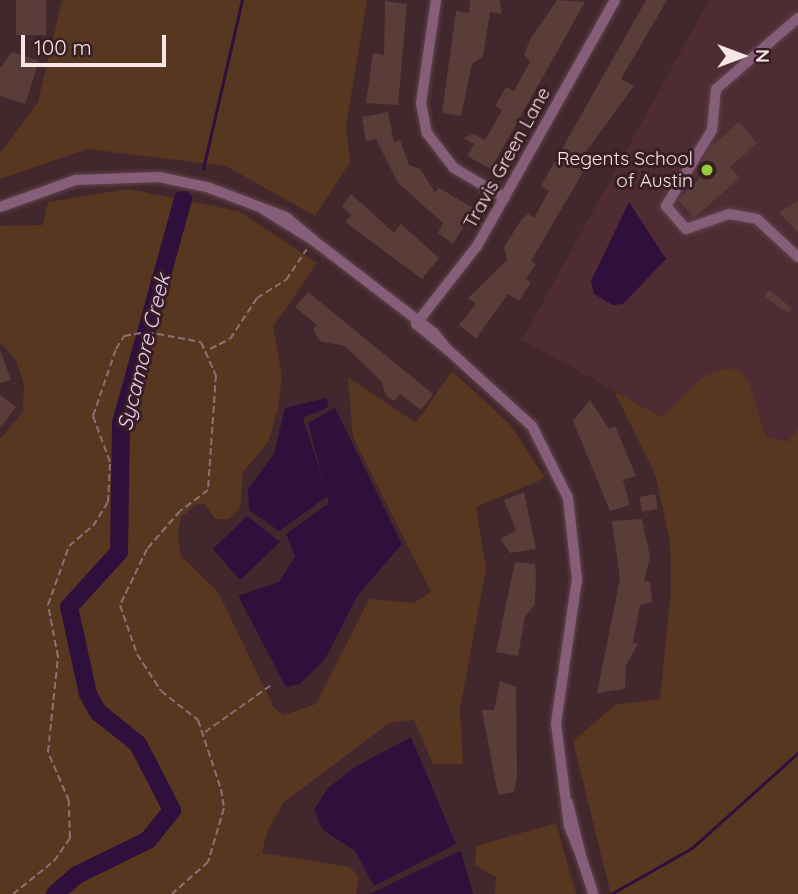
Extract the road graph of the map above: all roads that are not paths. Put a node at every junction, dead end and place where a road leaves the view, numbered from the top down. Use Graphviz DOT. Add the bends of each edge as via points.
graph roads {
  1 [pos="436,0"];
  2 [pos="615,0"];
  3 [pos="798,18"];
  4 [pos="505,198"];
  5 [pos="0,207"];
  6 [pos="798,257"];
  7 [pos="416,324"];
  8 [pos="593,894"];
  1 -- 4 [label="street" via="421,103 426,133 454,168"];
  2 -- 4 [label="street, Travis Green Lane"];
  3 -- 6 [label="street" via="716,89 712,130 666,206 686,229 729,214 757,219"];
  4 -- 7 [label="street, Travis Green Lane"];
  5 -- 7 [label="street" via="53,185 117,175 190,182 263,209"];
  7 -- 8 [label="street" via="532,426 568,498 577,579 555,702 568,803"];
}
